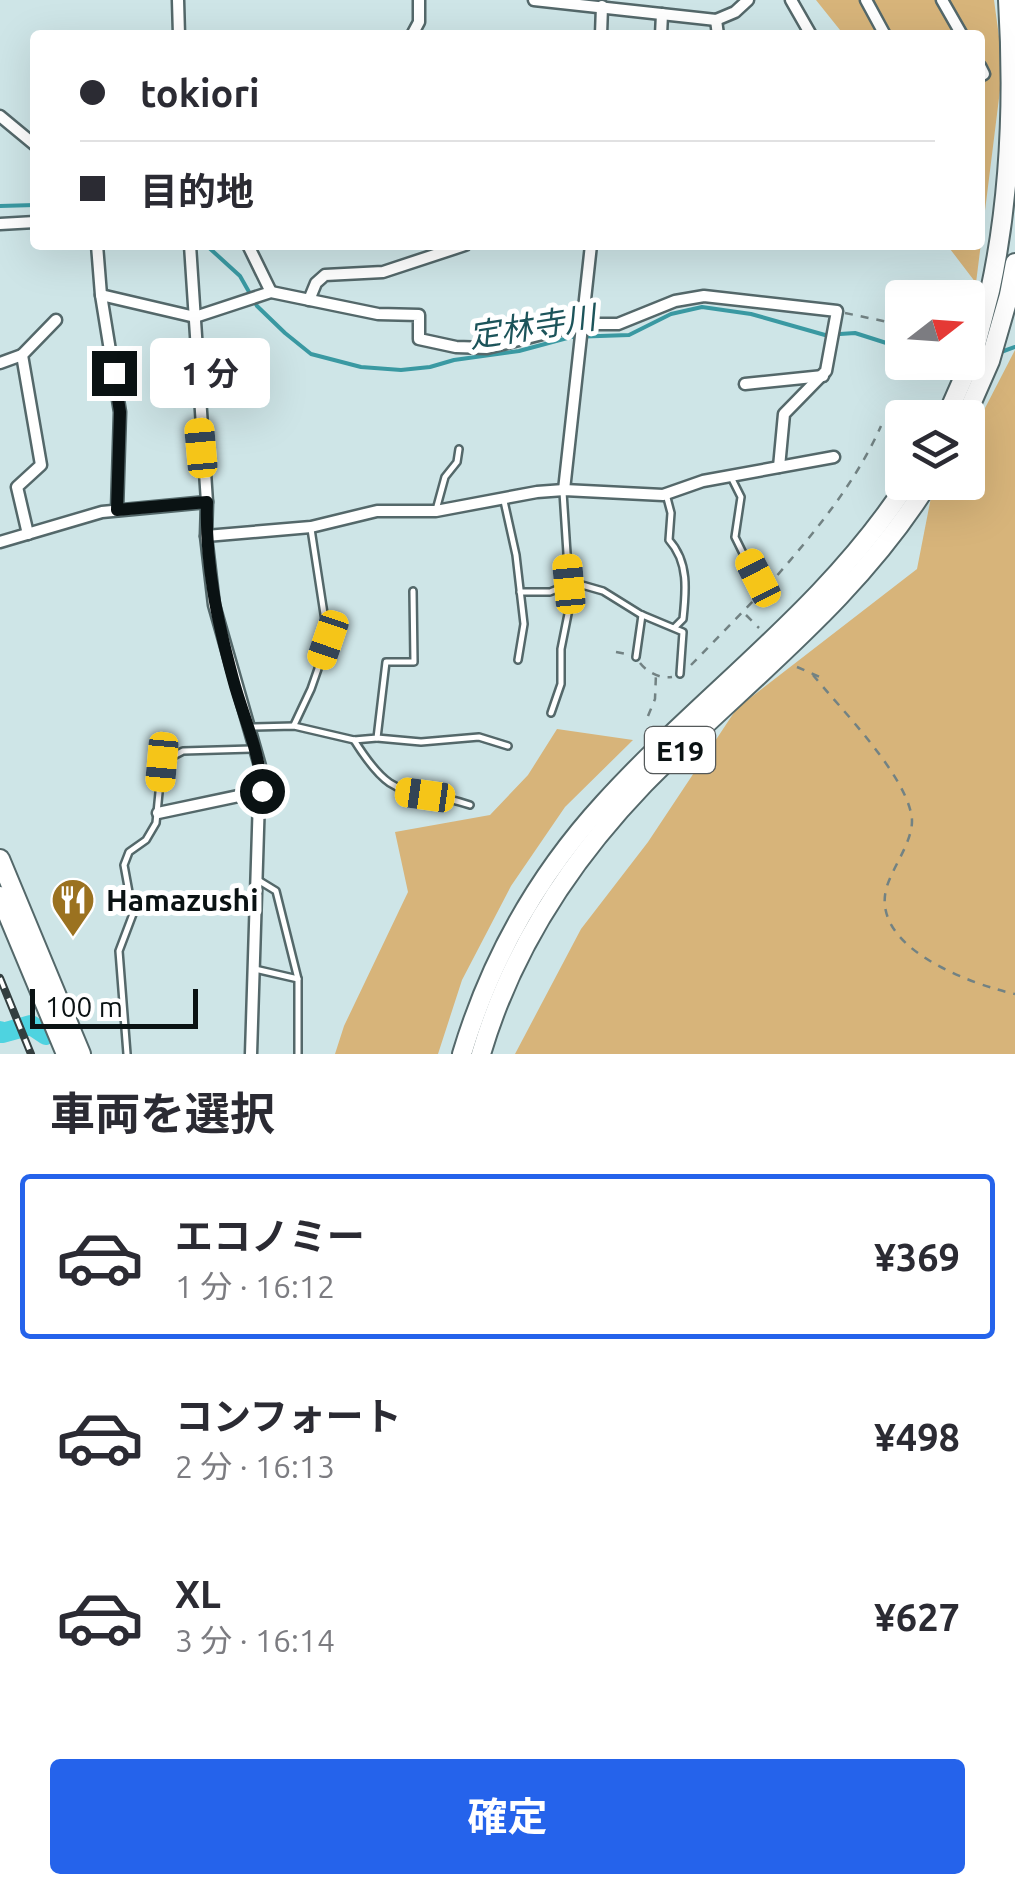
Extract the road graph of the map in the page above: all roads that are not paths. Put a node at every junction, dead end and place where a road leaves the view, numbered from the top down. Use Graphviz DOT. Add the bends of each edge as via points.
graph roads {
  1 [pos="178,0"];
  2 [pos="419,0"];
  3 [pos="534,0"];
  4 [pos="748,0"];
  5 [pos="791,0"];
  6 [pos="866,0"];
  7 [pos="942,0"];
  8 [pos="1008,0"];
  9 [pos="573,2"];
  10 [pos="602,6"];
  11 [pos="662,14"];
  12 [pos="716,20"];
  13 [pos="179,30"];
  14 [pos="415,30"];
  15 [pos="602,30"];
  16 [pos="661,30"];
  17 [pos="717,30"];
  18 [pos="807,30"];
  19 [pos="878,30"];
  20 [pos="959,30"];
  21 [pos="0,116"];
  22 [pos="30,142"];
  23 [pos="30,222"];
  24 [pos="0,224"];
  25 [pos="96,250"];
  26 [pos="190,250"];
  27 [pos="250,250"];
  28 [pos="450,250"];
  29 [pos="590,250"];
  30 [pos="1015,263"];
  31 [pos="270,292"];
  32 [pos="999,293"];
  33 [pos="101,296"];
  34 [pos="308,300"];
  35 [pos="195,316"];
  36 [pos="56,320"];
  37 [pos="582,324"];
  38 [pos="22,354"];
  39 [pos="0,363"];
  40 [pos="823,376"];
  41 [pos="745,384"];
  42 [pos="964,400"];
  43 [pos="459,449"];
  44 [pos="834,457"];
  45 [pos="779,467"];
  46 [pos="731,477"];
  47 [pos="564,491"];
  48 [pos="666,494"];
  49 [pos="503,497"];
  50 [pos="896,500"];
  51 [pos="917,500"];
  52 [pos="207,502"];
  53 [pos="117,510"];
  54 [pos="436,511"];
  55 [pos="311,526"];
  56 [pos="28,534"];
  57 [pos="206,536"];
  58 [pos="0,542"];
  59 [pos="572,584"];
  60 [pos="413,591"];
  61 [pos="520,592"];
  62 [pos="762,592"];
  63 [pos="642,615"];
  64 [pos="672,628"];
  65 [pos="636,656"];
  66 [pos="518,660"];
  67 [pos="680,674"];
  68 [pos="552,712"];
  69 [pos="294,726"];
  70 [pos="248,728"];
  71 [pos="377,738"];
  72 [pos="354,740"];
  73 [pos="508,746"];
  74 [pos="255,748"];
  75 [pos="262,791"];
  76 [pos="470,805"];
  77 [pos="158,813"];
  78 [pos="0,858"];
  79 [pos="258,880"];
  80 [pos="0,896"];
  81 [pos="255,970"];
  82 [pos="298,978"];
  83 [pos="66,1054"];
  84 [pos="81,1054"];
  85 [pos="127,1054"];
  86 [pos="251,1054"];
  87 [pos="298,1054"];
  88 [pos="462,1054"];
  89 [pos="481,1054"];
  1 -- 13 [label="street"];
  2 -- 14 [label="street"];
  3 -- 9 [label="street"];
  4 -- 12 [label="street"];
  5 -- 18 [label="street"];
  6 -- 19 [label="street"];
  7 -- 20 [label="street"];
  8 -- 32 [label="highway" via="1012,103"];
  9 -- 10 [label="street"];
  10 -- 11 [label="street"];
  10 -- 15 [label="street"];
  11 -- 12 [label="street"];
  11 -- 16 [label="street"];
  12 -- 17 [label="street"];
  21 -- 22 [label="street"];
  23 -- 24 [label="street"];
  25 -- 33 [label="street"];
  26 -- 35 [label="street"];
  27 -- 31 [label="street"];
  28 -- 34 [label="street" via="382,272 324,275"];
  29 -- 37 [label="street"];
  30 -- 32 [label="highway"];
  31 -- 34 [label="street"];
  31 -- 35 [label="street"];
  32 -- 42 [label="highway, bridge" via="990,361"];
  33 -- 35 [label="street"];
  33 -- 53 [label="street" via="120,412"];
  34 -- 37 [label="street" via="419,315 420,339 456,348 487,348"];
  35 -- 52 [label="street"];
  36 -- 38 [label="street"];
  37 -- 40 [label="street" via="618,324 704,296 837,311"];
  37 -- 47 [label="street"];
  38 -- 39 [label="street"];
  38 -- 56 [label="street" via="41,465 17,487"];
  40 -- 41 [label="street"];
  40 -- 45 [label="street" via="784,414"];
  43 -- 54 [label="lane"];
  44 -- 45 [label="street"];
  45 -- 46 [label="street"];
  46 -- 48 [label="street"];
  46 -- 62 [label="lane" via="741,496 735,534"];
  47 -- 48 [label="street"];
  47 -- 49 [label="street"];
  47 -- 59 [label="lane"];
  48 -- 64 [label="lane" via="670,540 685,576 683,620"];
  49 -- 54 [label="street"];
  49 -- 61 [label="lane"];
  50 -- 88 [label="highway, E19" via="815,599 662,742 575,838 502,953"];
  51 -- 89 [label="highway, E19" via="850,588 644,785 587,849 518,960"];
  52 -- 53 [label="street"];
  52 -- 57 [label="street"];
  53 -- 56 [label="street"];
  54 -- 55 [label="street" via="377,511"];
  55 -- 57 [label="street"];
  55 -- 69 [label="lane" via="328,640"];
  56 -- 58 [label="street"];
  57 -- 70 [label="street" via="214,605"];
  59 -- 61 [label="lane"];
  59 -- 63 [label="lane" via="603,591"];
  59 -- 68 [label="lane" via="562,684"];
  60 -- 71 [label="lane" via="414,662 386,662"];
  61 -- 66 [label="lane"];
  63 -- 64 [label="lane"];
  63 -- 65 [label="lane"];
  64 -- 67 [label="lane" via="684,632"];
  69 -- 70 [label="lane"];
  69 -- 72 [label="lane"];
  70 -- 74 [label="street"];
  71 -- 72 [label="lane"];
  71 -- 73 [label="lane" via="479,737"];
  72 -- 76 [label="lane" via="388,784"];
  74 -- 75 [label="street"];
  74 -- 77 [label="lane" via="182,751 162,762"];
  75 -- 77 [label="street"];
  75 -- 79 [label="street"];
  77 -- 85 [label="lane" via="124,866 133,914 119,951"];
  78 -- 84 [label="highway"];
  79 -- 81 [label="street"];
  79 -- 82 [label="lane" via="276,891"];
  80 -- 83 [label="highway"];
  81 -- 82 [label="lane"];
  81 -- 86 [label="street"];
  82 -- 87 [label="lane"];
}
